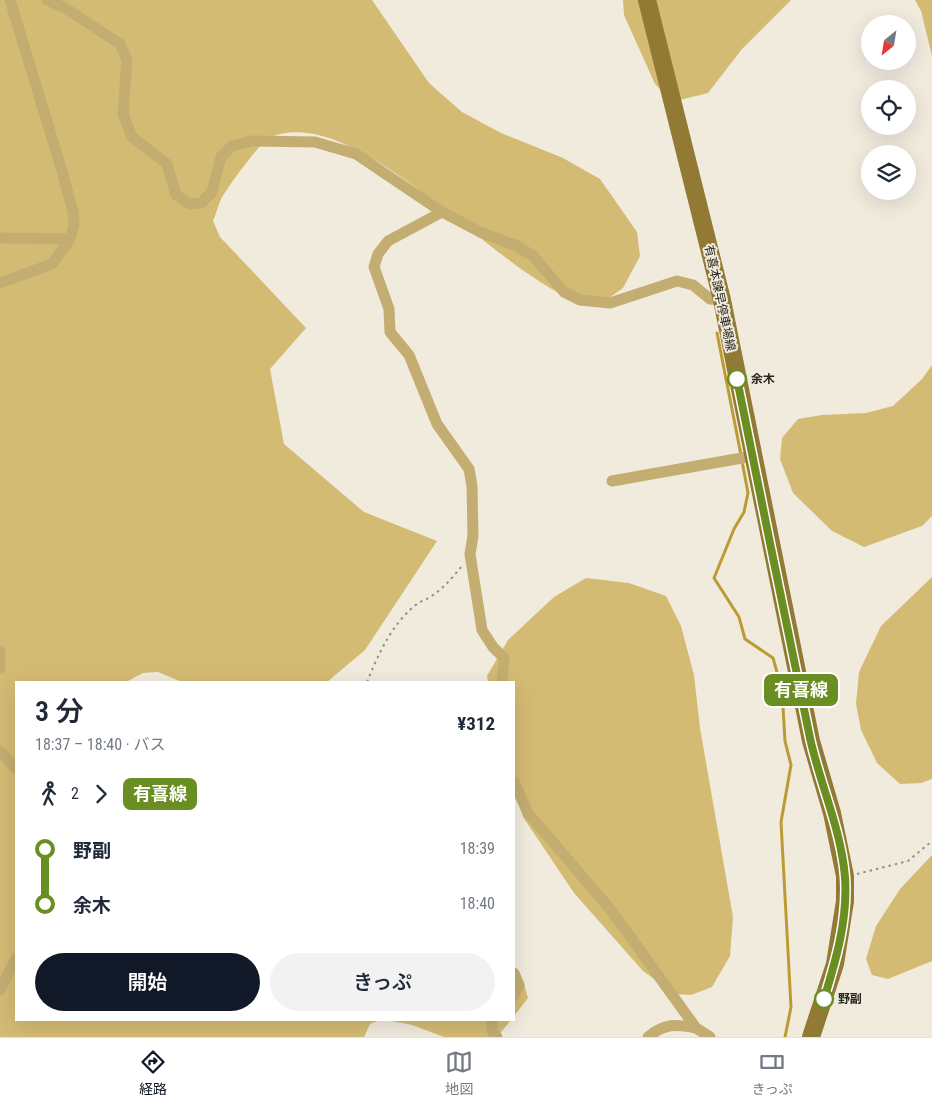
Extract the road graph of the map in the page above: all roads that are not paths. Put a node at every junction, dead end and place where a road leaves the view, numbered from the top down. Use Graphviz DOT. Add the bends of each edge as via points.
graph roads {
  1 [pos="10,0"];
  2 [pos="47,0"];
  3 [pos="647,0"];
  4 [pos="442,212"];
  5 [pos="0,238"];
  6 [pos="70,239"];
  7 [pos="0,282"];
  8 [pos="722,300"];
  9 [pos="750,457"];
  10 [pos="612,481"];
  11 [pos="0,651"];
  12 [pos="0,668"];
  13 [pos="502,681"];
  14 [pos="0,751"];
  15 [pos="15,768"];
  16 [pos="515,784"];
  17 [pos="15,960"];
  18 [pos="515,975"];
  19 [pos="0,990"];
  20 [pos="515,994"];
  21 [pos="492,1021"];
  22 [pos="696,1028"];
  23 [pos="497,1037"];
  24 [pos="648,1037"];
  25 [pos="710,1037"];
  26 [pos="810,1037"];
  1 -- 6 [label="street" via="73,212 74,226"];
  2 -- 4 [label="street" via="120,44 127,60 123,114 132,137 167,164 176,195 189,204 201,203 212,192 221,158 232,146 251,140 315,142 356,154"];
  3 -- 8 [label="main road, 有喜本諫早停車場線"];
  4 -- 8 [label="street" via="480,232 518,246 533,256 564,292 580,300 610,303 677,281 693,285 710,299"];
  4 -- 13 [label="street" via="388,241 378,254 374,267 389,309 390,332 408,355 437,424 469,469 473,536 470,554 482,630 504,658"];
  5 -- 6 [label="street"];
  6 -- 7 [label="street" via="52,264"];
  8 -- 9 [label="main road, 有喜本諫早停車場線"];
  9 -- 10 [label="street"];
  9 -- 26 [label="main road, 有喜本諫早停車場線" via="811,741 832,813 845,876 843,927 835,964"];
  11 -- 12 [label="street"];
  14 -- 15 [label="street"];
  16 -- 22 [label="street" via="528,813 611,910"];
  17 -- 19 [label="street"];
  18 -- 20 [label="street" via="519,986"];
  21 -- 23 [label="street" via="492,1031"];
  22 -- 24 [label="street" via="674,1024"];
  22 -- 25 [label="street"];
}
